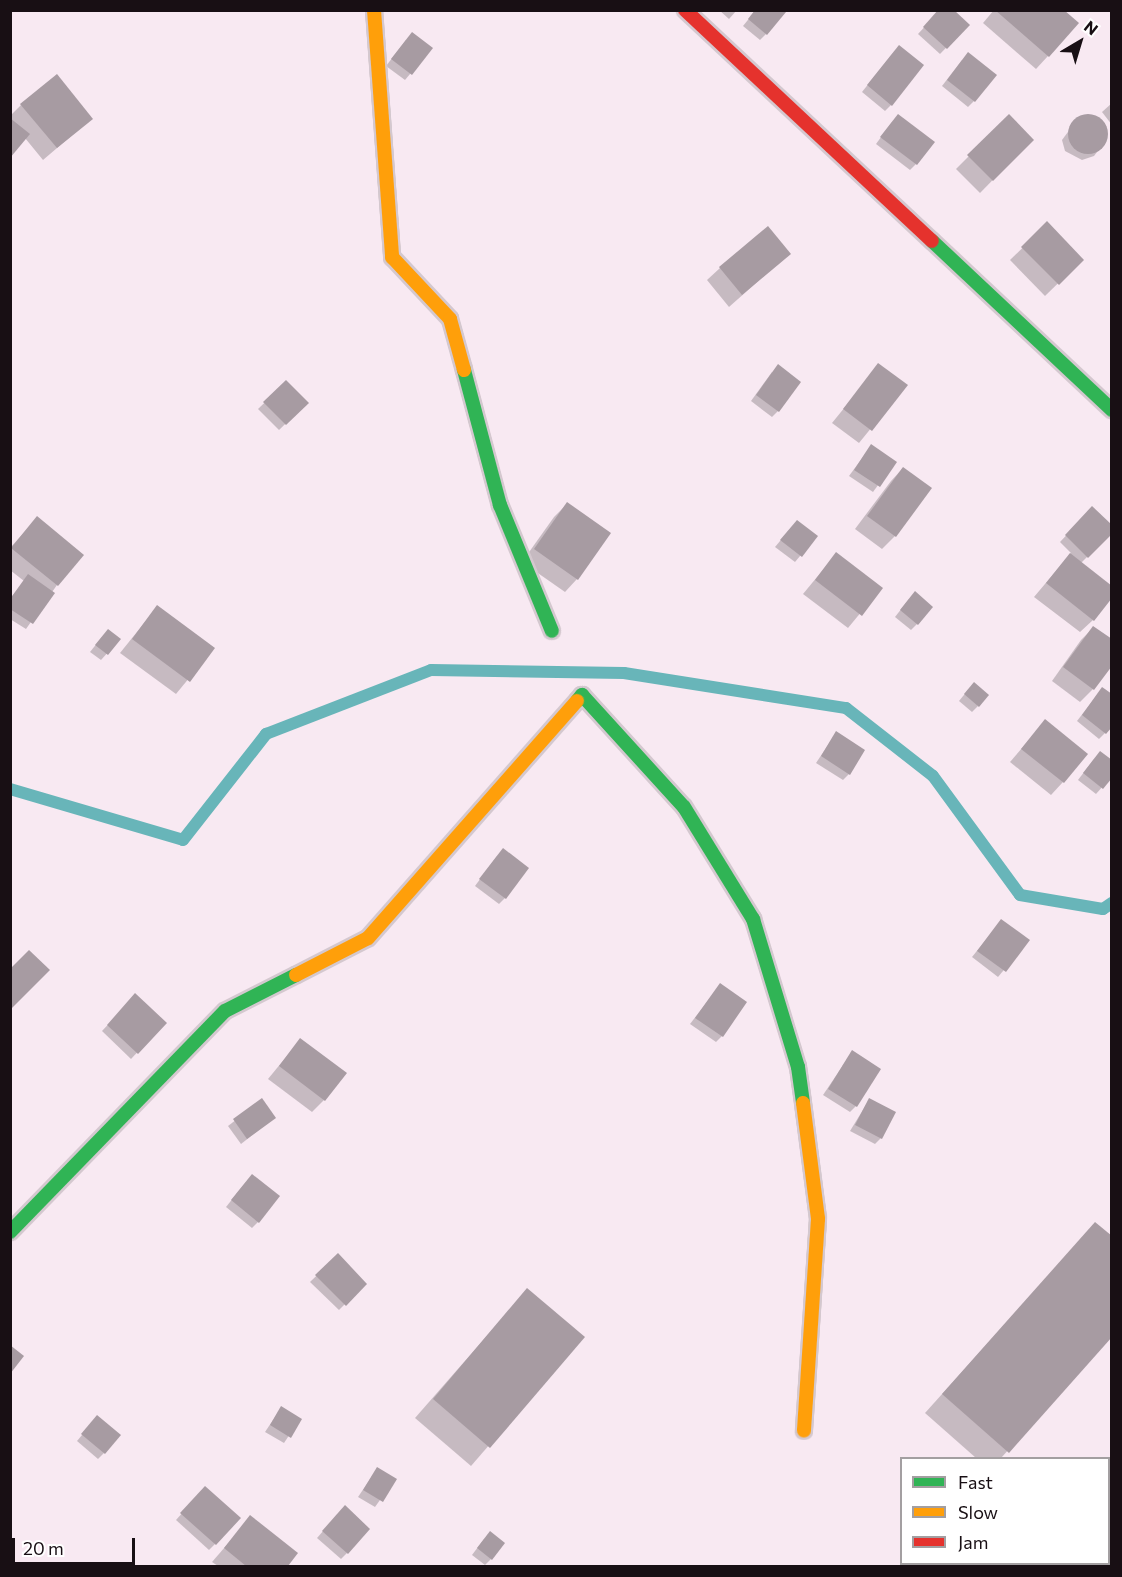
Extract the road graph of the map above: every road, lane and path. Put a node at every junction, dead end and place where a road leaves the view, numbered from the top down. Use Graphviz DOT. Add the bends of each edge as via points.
graph roads {
  1 [pos="374,10"];
  2 [pos="686,10"];
  3 [pos="1112,410"];
  4 [pos="552,631"];
  5 [pos="10,1232"];
  6 [pos="804,1431"];
  1 -- 4 [label="street" via="392,257 450,319 500,505"];
  2 -- 3 [label="street"];
  5 -- 6 [label="street" via="225,1011 368,938 582,695 684,807 753,919 767,964 798,1067 818,1219"];
}
